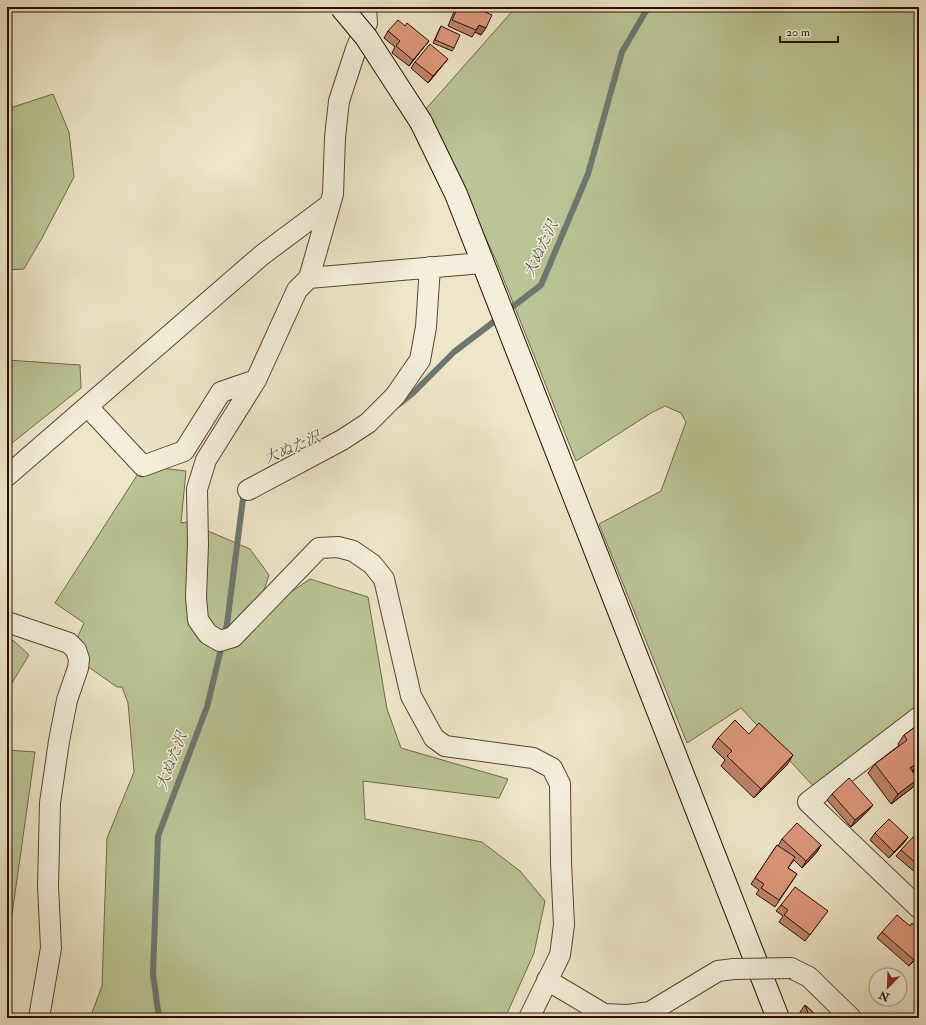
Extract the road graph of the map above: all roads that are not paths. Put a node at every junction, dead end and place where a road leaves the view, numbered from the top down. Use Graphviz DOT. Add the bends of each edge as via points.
graph roads {
  1 [pos="341,7"];
  2 [pos="366,7"];
  3 [pos="329,205"];
  4 [pos="482,263"];
  5 [pos="430,267"];
  6 [pos="309,278"];
  7 [pos="256,380"];
  8 [pos="88,407"];
  9 [pos="7,476"];
  10 [pos="248,490"];
  11 [pos="7,622"];
  12 [pos="919,718"];
  13 [pos="919,908"];
  14 [pos="547,980"];
  15 [pos="39,1018"];
  16 [pos="529,1018"];
  17 [pos="778,1018"];
  18 [pos="851,1018"];
  1 -- 4 [label="street, bridge" via="366,37 421,122 456,194"];
  2 -- 3 [label="street" via="367,23 339,101 333,194"];
  3 -- 6 [label="street"];
  3 -- 8 [label="street" via="262,255"];
  4 -- 5 [label="street"];
  4 -- 17 [label="street"];
  5 -- 6 [label="street"];
  5 -- 10 [label="street" via="426,327 420,360 395,396 368,423 342,440"];
  6 -- 7 [label="street" via="297,290"];
  7 -- 8 [label="street" via="221,392 184,451 143,466"];
  7 -- 14 [label="street" via="206,460 197,489 198,620 208,634 220,641 234,637 318,548 338,547 353,550 372,564 384,580 411,696 434,738 445,746 533,758 552,768 560,784 564,925 560,955"];
  8 -- 9 [label="street"];
  11 -- 15 [label="street" via="69,643 76,650 79,659 66,700 50,803 48,886 51,948"];
  12 -- 13 [label="street" via="808,802"];
  14 -- 16 [label="street"];
  14 -- 18 [label="street, bridge" via="604,1014 628,1015 650,1012 718,971 790,968 809,977"];
}
